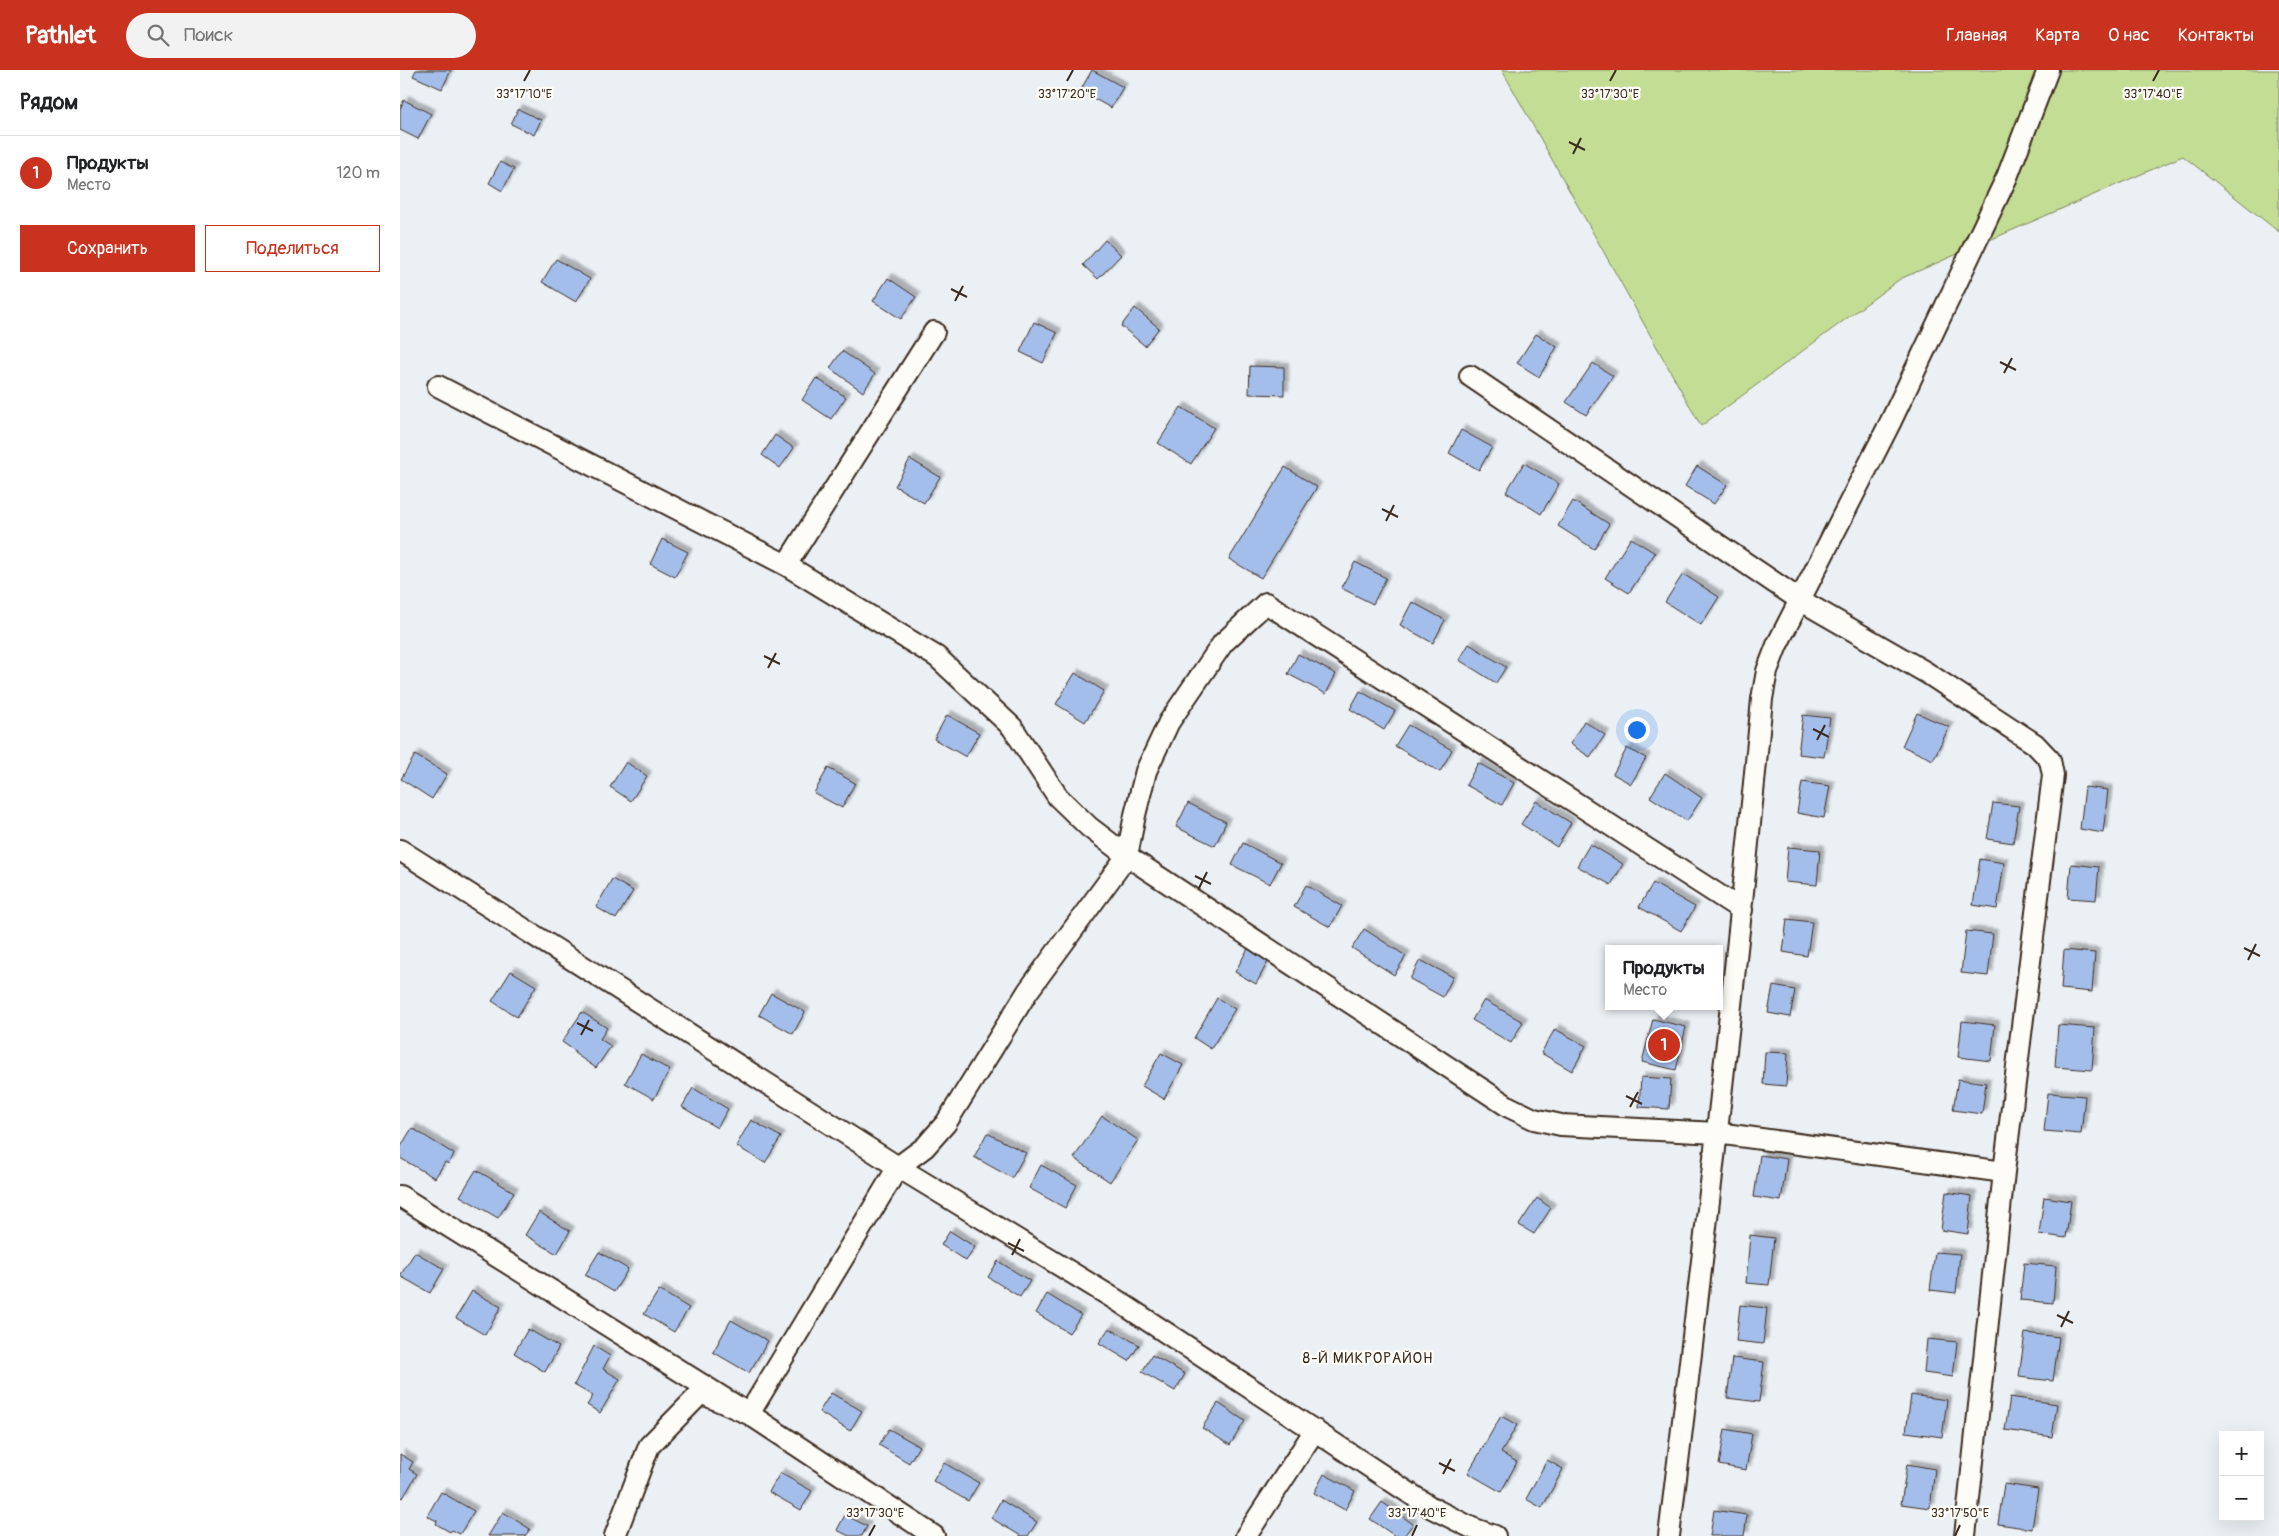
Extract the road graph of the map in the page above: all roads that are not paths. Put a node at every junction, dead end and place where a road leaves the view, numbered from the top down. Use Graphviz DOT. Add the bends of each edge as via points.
graph roads {
  1 [pos="2048,70"];
  2 [pos="934,332"];
  3 [pos="1470,376"];
  4 [pos="438,386"];
  5 [pos="786,566"];
  6 [pos="1800,600"];
  7 [pos="400,850"];
  8 [pos="1127,856"];
  9 [pos="1742,910"];
  10 [pos="1717,1133"];
  11 [pos="898,1167"];
  12 [pos="2004,1172"];
  13 [pos="400,1196"];
  14 [pos="749,1414"];
  15 [pos="1315,1430"];
  16 [pos="615,1536"];
  17 [pos="934,1536"];
  18 [pos="1246,1536"];
  19 [pos="1495,1536"];
  20 [pos="1669,1536"];
  21 [pos="1964,1536"];
  1 -- 6 [label="street" via="2008,177 1890,423"];
  2 -- 5 [label="street"];
  3 -- 6 [label="street"];
  4 -- 5 [label="street"];
  5 -- 8 [label="street" via="937,658 1012,727 1058,797 1089,827"];
  6 -- 9 [label="street" via="1767,671"];
  6 -- 12 [label="street" via="1927,673 2035,744 2050,760 2053,776"];
  7 -- 11 [label="street"];
  8 -- 9 [label="street" via="1146,771 1169,722 1223,643 1266,603"];
  8 -- 10 [label="street" via="1510,1107 1534,1119 1561,1125"];
  8 -- 11 [label="street" via="1028,990 946,1123 925,1147"];
  9 -- 10 [label="street"];
  10 -- 12 [label="street"];
  10 -- 20 [label="street"];
  11 -- 14 [label="street"];
  11 -- 15 [label="street" via="1118,1300"];
  12 -- 21 [label="street"];
  13 -- 14 [label="street"];
  14 -- 16 [label="street" via="700,1393 649,1446"];
  14 -- 17 [label="street"];
  15 -- 18 [label="street"];
  15 -- 19 [label="street" via="1432,1508"];
}
